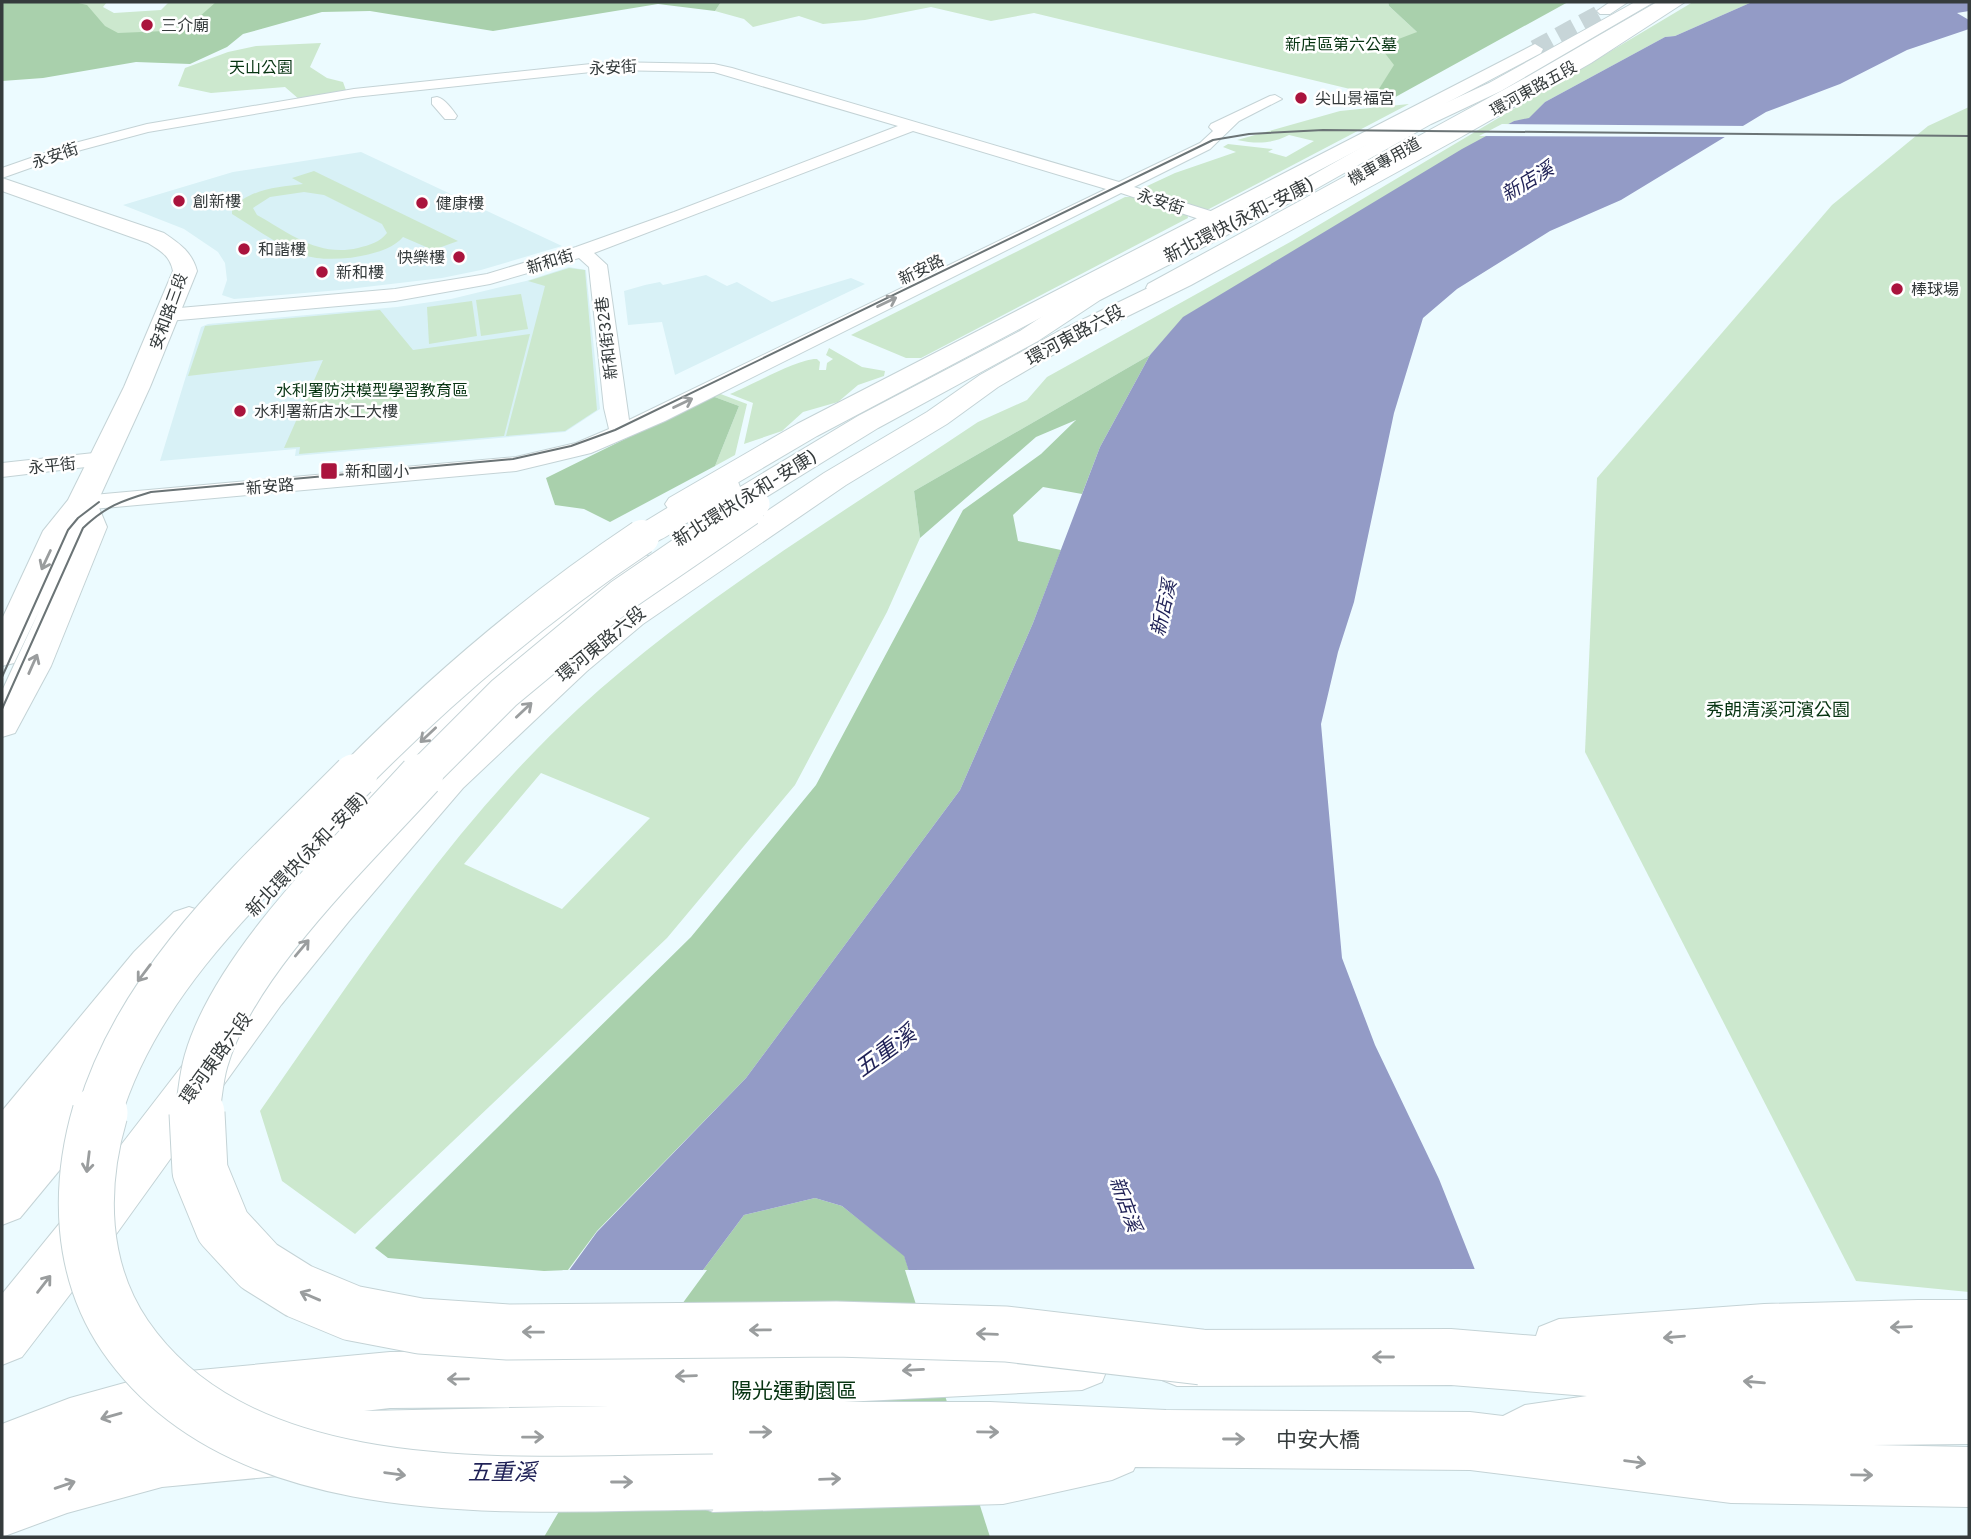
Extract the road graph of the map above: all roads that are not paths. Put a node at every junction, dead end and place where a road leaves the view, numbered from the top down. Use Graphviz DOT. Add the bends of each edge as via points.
graph roads {
  1 [pos="1620,2"];
  2 [pos="1636,2"];
  3 [pos="1646,2"];
  4 [pos="1655,2"];
  5 [pos="1665,2"];
  6 [pos="1677,2"];
  7 [pos="1605,11"];
  8 [pos="1535,49"];
  9 [pos="340,80"];
  10 [pos="354,93"];
  11 [pos="1275,99"];
  12 [pos="437,101"];
  13 [pos="450,116"];
  14 [pos="1233,120"];
  15 [pos="912,125"];
  16 [pos="1321,164"];
  17 [pos="1386,169"];
  18 [pos="2,173"];
  19 [pos="1101,182"];
  20 [pos="2,184"];
  21 [pos="1121,188"];
  22 [pos="1273,195"];
  23 [pos="1214,218"];
  24 [pos="582,251"];
  25 [pos="1091,295"];
  26 [pos="168,315"];
  27 [pos="1066,337"];
  28 [pos="989,381"];
  29 [pos="621,431"];
  30 [pos="103,459"];
  31 [pos="2,470"];
  32 [pos="82,503"];
  33 [pos="2,655"];
  34 [pos="2,724"];
  35 [pos="2,1147"];
  36 [pos="2,1201"];
  37 [pos="1969,1328"];
  38 [pos="2,1338"];
  39 [pos="1201,1357"];
  40 [pos="1451,1357"];
  41 [pos="1969,1382"];
  42 [pos="1969,1415"];
  43 [pos="1166,1439"];
  44 [pos="1471,1441"];
  45 [pos="2,1453"];
  46 [pos="1969,1477"];
  47 [pos="2,1509"];
  1 -- 7 [label="main road"];
  2 -- 16 [label="street, 機車專用道" via="1348,158"];
  3 -- 22 [label="main road, 新北環快(永和-安康)" via="1300,190"];
  4 -- 27 [label="main road, 新北環快(永和-安康)" via="1196,257"];
  5 -- 27 [label="street, 機車專用道"];
  6 -- 17 [label="main road, 環河東路五段" via="1585,59"];
  8 -- 16 [label="main road, 環河東路五段"];
  9 -- 10 [label="street"];
  10 -- 15 [label="street, 永安街" via="610,66 714,68"];
  10 -- 18 [label="street, 永安街" via="147,128"];
  11 -- 14 [label="street, 新安路"];
  12 -- 13 [label="street"];
  14 -- 19 [label="street, 新安路"];
  14 -- 21 [label="street, 新安路" via="1205,146"];
  15 -- 19 [label="street, 永安街"];
  15 -- 24 [label="street, 新和街"];
  16 -- 22 [label="main road, 環河東路五段"];
  17 -- 27 [label="main road, 環河東路六段" via="1183,280"];
  19 -- 21 [label="street, 永安街"];
  19 -- 29 [label="street, 新安路" via="636,406"];
  20 -- 26 [label="main road, 安和路三段" via="137,230 173,249 185,271"];
  21 -- 23 [label="street, 永安街"];
  29 -- 21 [label="street, 新安路, one-way"];
  22 -- 23 [label="main road"];
  22 -- 25 [label="main road, 新北環快(永和-安康)"];
  23 -- 35 [label="main road, one-way" via="751,460 559,584 460,662 300,808 150,965"];
  24 -- 26 [label="street, 新和街" via="445,288"];
  24 -- 29 [label="street, 新和街32巷" via="598,265"];
  25 -- 36 [label="main road, 新北環快(永和-安康), one-way" via="726,508 570,612 459,705 255,906"];
  25 -- 43 [label="main road, one-way, bridge" via="1026,322 770,457 557,597 423,708 217,918 160,989 127,1043 104,1096 90,1149 83,1203 87,1246 98,1287 129,1345 178,1395 250,1438 306,1458 460,1482 713,1482 1003,1474"];
  26 -- 30 [label="main road, 安和路三段"];
  27 -- 28 [label="main road, 環河東路六段"];
  38 -- 28 [label="main road, 環河東路六段, one-way" via="265,992 449,779 631,617"];
  39 -- 28 [label="main road, one-way, bridge" via="1006,1334 836,1329 508,1332 420,1326 352,1313 299,1291 258,1266 223,1227 201,1171 196,1119 211,1051 228,1009 262,956 436,759 504,694 621,596 756,504 869,436"];
  29 -- 32 [label="street, 新安路" via="575,451 516,464"];
  30 -- 31 [label="street, 永平街"];
  30 -- 32 [label="main road, 安和路三段"];
  32 -- 33 [label="main road, 安和路三段, one-way" via="59,531"];
  34 -- 32 [label="main road, one-way" via="33,666 91,527"];
  37 -- 40 [label="main road, one-way" via="1735,1332"];
  40 -- 39 [label="main road, one-way"];
  39 -- 45 [label="main road, one-way, bridge" via="809,1375 390,1380 157,1402"];
  41 -- 40 [label="main road, one-way" via="1780,1384"];
  42 -- 44 [label="main road" via="1629,1420"];
  43 -- 44 [label="main road, 中安大橋, one-way"];
  47 -- 43 [label="main road, one-way, bridge" via="68,1483 162,1457 342,1441 800,1431 990,1431"];
  44 -- 46 [label="main road, one-way" via="1731,1474"];
}
